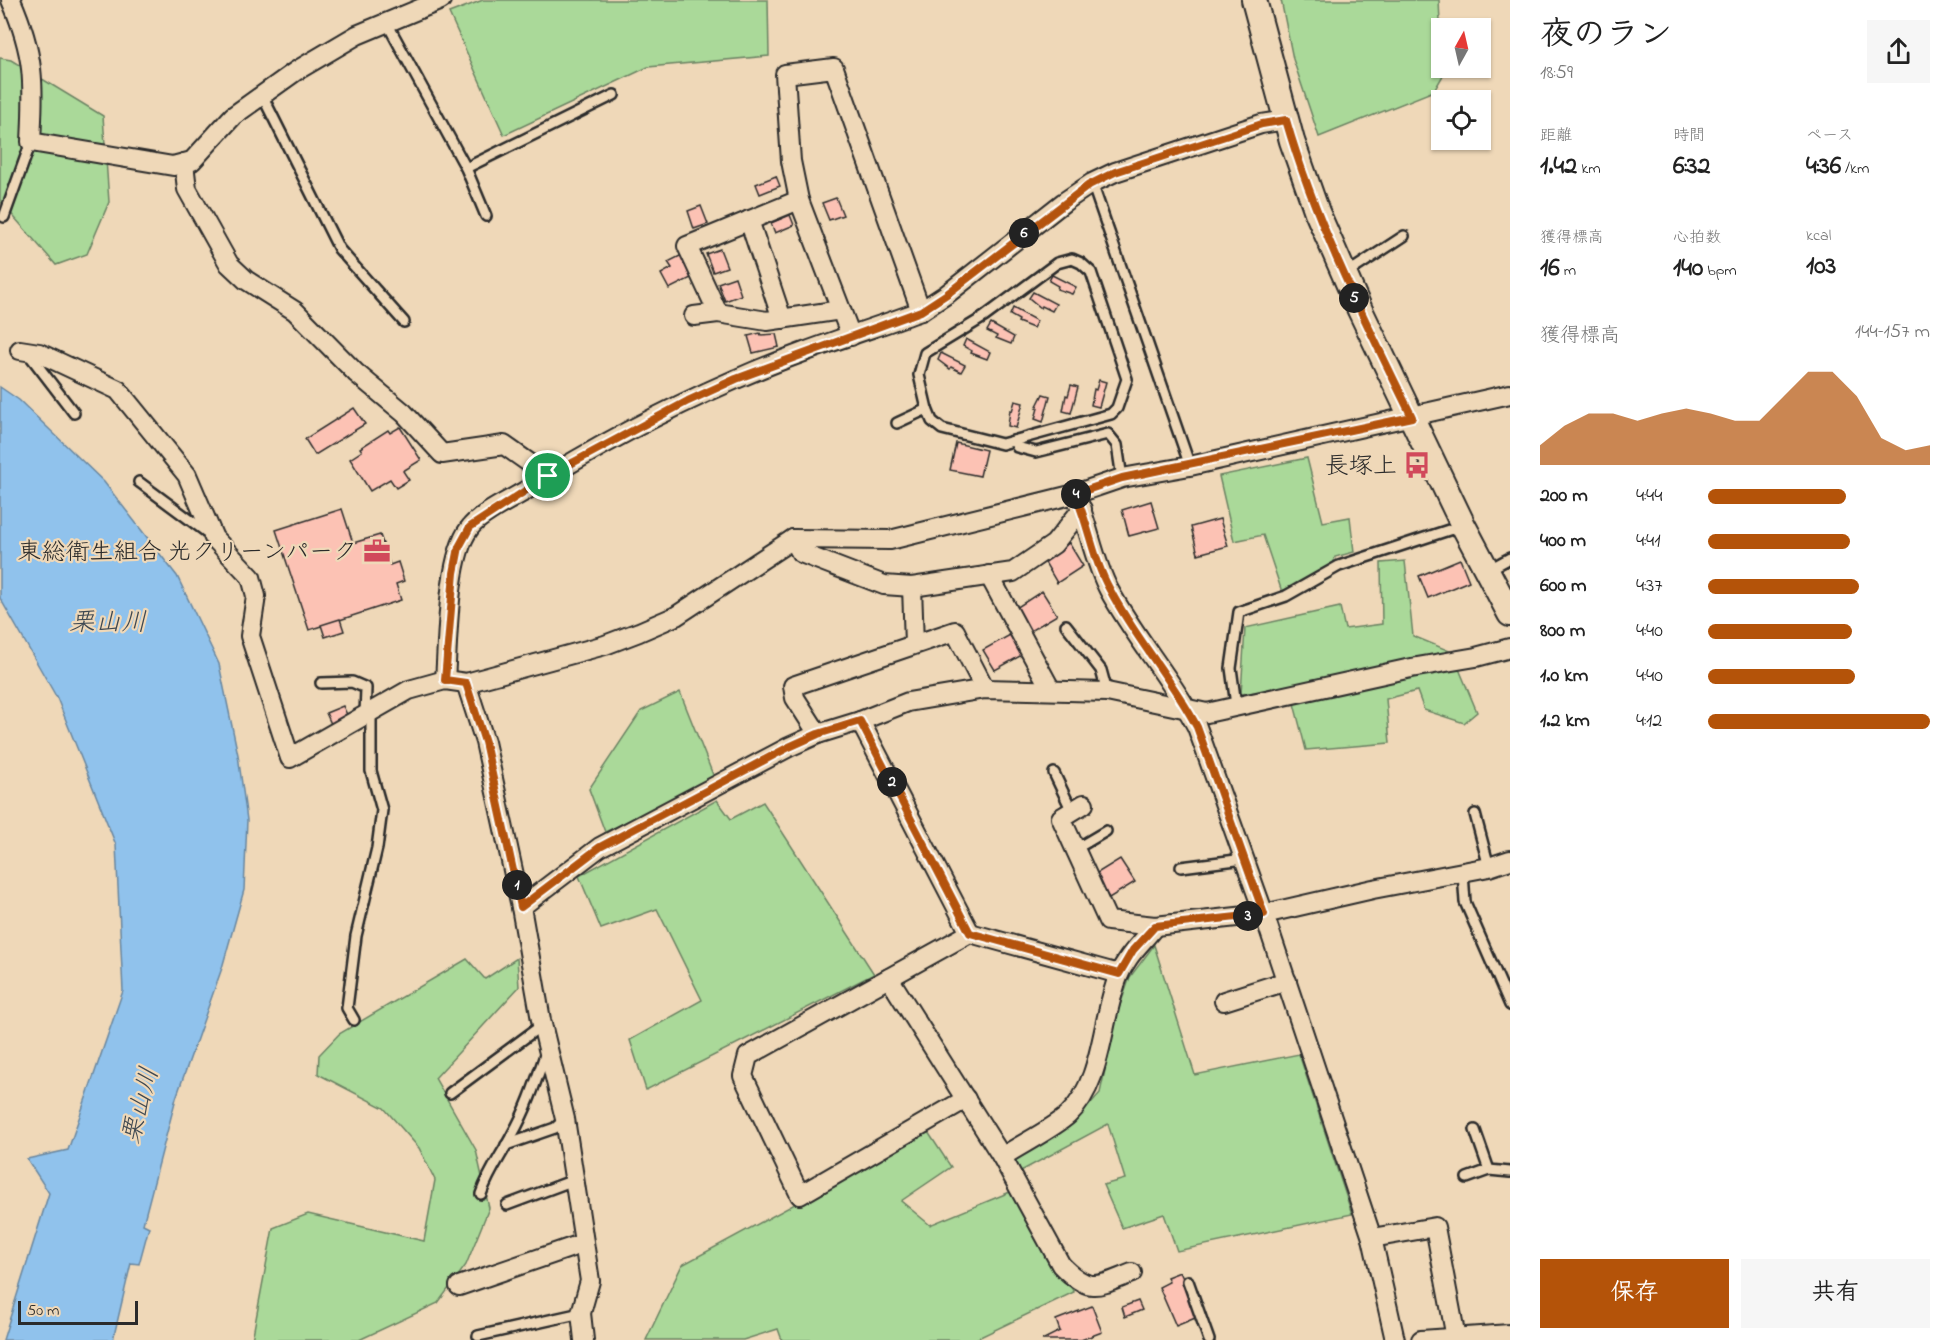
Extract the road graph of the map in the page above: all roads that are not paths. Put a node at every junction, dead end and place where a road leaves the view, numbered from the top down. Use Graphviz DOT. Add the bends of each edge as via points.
graph roads {
  1 [pos="11,0"];
  2 [pos="441,0"];
  3 [pos="1254,0"];
  4 [pos="387,22"];
  5 [pos="262,95"];
  6 [pos="614,95"];
  7 [pos="1286,120"];
  8 [pos="31,142"];
  9 [pos="184,163"];
  10 [pos="466,168"];
  11 [pos="1092,183"];
  12 [pos="798,200"];
  13 [pos="486,216"];
  14 [pos="4,217"];
  15 [pos="749,220"];
  16 [pos="1404,236"];
  17 [pos="1344,275"];
  18 [pos="841,310"];
  19 [pos="921,311"];
  20 [pos="718,313"];
  21 [pos="694,316"];
  22 [pos="782,319"];
  23 [pos="404,322"];
  24 [pos="851,336"];
  25 [pos="23,351"];
  26 [pos="1510,394"];
  27 [pos="927,409"];
  28 [pos="74,413"];
  29 [pos="1412,417"];
  30 [pos="897,423"];
  31 [pos="1014,441"];
  32 [pos="1190,466"];
  33 [pos="548,476"];
  34 [pos="1122,478"];
  35 [pos="139,482"];
  36 [pos="1079,502"];
  37 [pos="1463,525"];
  38 [pos="214,538"];
  39 [pos="793,539"];
  40 [pos="1510,558"];
  41 [pos="1487,570"];
  42 [pos="989,575"];
  43 [pos="912,587"];
  44 [pos="1510,614"];
  45 [pos="1066,625"];
  46 [pos="914,644"];
  47 [pos="1510,648"];
  48 [pos="445,680"];
  49 [pos="321,682"];
  50 [pos="466,683"];
  51 [pos="985,689"];
  52 [pos="1051,690"];
  53 [pos="1107,692"];
  54 [pos="1236,705"];
  55 [pos="1188,709"];
  56 [pos="368,713"];
  57 [pos="860,721"];
  58 [pos="818,734"];
  59 [pos="1054,773"];
  60 [pos="1078,807"];
  61 [pos="1475,814"];
  62 [pos="1106,831"];
  63 [pos="1074,847"];
  64 [pos="1244,859"];
  65 [pos="1510,860"];
  66 [pos="1181,867"];
  67 [pos="1489,867"];
  68 [pos="1462,873"];
  69 [pos="521,907"];
  70 [pos="1264,914"];
  71 [pos="1155,926"];
  72 [pos="970,933"];
  73 [pos="1119,974"];
  74 [pos="889,978"];
  75 [pos="1287,981"];
  76 [pos="1224,1001"];
  77 [pos="1510,1005"];
  78 [pos="354,1020"];
  79 [pos="542,1025"];
  80 [pos="548,1047"];
  81 [pos="450,1093"];
  82 [pos="966,1098"];
  83 [pos="565,1119"];
  84 [pos="1475,1130"];
  85 [pos="506,1144"];
  86 [pos="1002,1157"];
  87 [pos="1488,1170"];
  88 [pos="1510,1173"];
  89 [pos="1467,1178"];
  90 [pos="574,1180"];
  91 [pos="481,1194"];
  92 [pos="507,1205"];
  93 [pos="1372,1238"];
  94 [pos="584,1243"];
  95 [pos="1132,1273"];
  96 [pos="1188,1281"];
  97 [pos="459,1286"];
  98 [pos="581,1313"];
  99 [pos="1510,1334"];
  100 [pos="478,1335"];
  101 [pos="1456,1338"];
  102 [pos="584,1340"];
  103 [pos="1209,1340"];
  104 [pos="1395,1340"];
  105 [pos="1421,1340"];
  1 -- 8 [label="street" via="31,55"];
  2 -- 4 [label="street"];
  3 -- 7 [label="main road"];
  4 -- 5 [label="street" via="357,35"];
  4 -- 10 [label="lane"];
  5 -- 9 [label="street" via="232,116 192,161"];
  5 -- 23 [label="lane" via="339,249"];
  6 -- 10 [label="lane"];
  7 -- 11 [label="street" via="1250,127"];
  7 -- 17 [label="main road" via="1317,212"];
  8 -- 9 [label="street" via="173,166"];
  8 -- 14 [label="lane"];
  9 -- 33 [label="street" via="187,189 229,264 246,280 295,310 442,454 504,445"];
  10 -- 13 [label="lane"];
  11 -- 19 [label="street"];
  11 -- 32 [label="lane"];
  12 -- 15 [label="street"];
  12 -- 18 [label="street"];
  12 -- 19 [label="street" via="785,74 834,68"];
  15 -- 20 [label="street" via="687,246"];
  15 -- 22 [label="street"];
  16 -- 17 [label="lane"];
  17 -- 29 [label="main road"];
  18 -- 22 [label="street"];
  18 -- 24 [label="street"];
  19 -- 24 [label="street"];
  20 -- 21 [label="street"];
  20 -- 22 [label="street" via="767,321"];
  24 -- 33 [label="street" via="688,401"];
  25 -- 28 [label="lane"];
  25 -- 38 [label="street" via="39,353 118,390 187,475"];
  26 -- 29 [label="street"];
  27 -- 30 [label="lane"];
  27 -- 31 [label="lane" via="932,421 942,429 1002,444"];
  27 -- 31 [label="lane" via="919,375 925,353 984,317 1057,263 1072,260 1091,272 1127,379 1125,392 1111,414"];
  29 -- 32 [label="street"];
  29 -- 37 [label="main road"];
  31 -- 34 [label="lane" via="1017,447 1036,452 1108,434 1117,445"];
  32 -- 34 [label="street"];
  33 -- 48 [label="street" via="470,527 459,547"];
  34 -- 36 [label="street"];
  35 -- 38 [label="lane"];
  36 -- 39 [label="street" via="890,540"];
  36 -- 42 [label="street" via="1054,544 1013,572"];
  36 -- 55 [label="street" via="1109,590"];
  37 -- 41 [label="main road"];
  37 -- 54 [label="lane" via="1339,566 1286,596 1239,612 1231,668"];
  38 -- 56 [label="street" via="251,577 256,596 250,636 290,758"];
  39 -- 43 [label="street" via="801,553 884,585"];
  39 -- 50 [label="street" via="676,616 639,633"];
  40 -- 41 [label="lane"];
  41 -- 44 [label="main road"];
  42 -- 43 [label="street"];
  42 -- 52 [label="street"];
  43 -- 46 [label="street"];
  45 -- 53 [label="lane" via="1101,670"];
  46 -- 51 [label="street" via="955,631"];
  46 -- 58 [label="street" via="793,686 795,698"];
  47 -- 54 [label="street"];
  48 -- 50 [label="street"];
  48 -- 56 [label="street" via="410,690"];
  49 -- 56 [label="lane" via="352,681 366,688"];
  50 -- 69 [label="street" via="485,742"];
  51 -- 52 [label="street"];
  51 -- 57 [label="street" via="908,702"];
  52 -- 53 [label="street"];
  53 -- 55 [label="street"];
  54 -- 55 [label="street" via="1207,713"];
  55 -- 64 [label="street"];
  56 -- 78 [label="lane" via="371,771 382,810 347,1008"];
  57 -- 58 [label="street"];
  57 -- 72 [label="street"];
  58 -- 69 [label="street" via="600,847"];
  59 -- 60 [label="lane"];
  60 -- 63 [label="street" via="1061,818"];
  61 -- 67 [label="lane"];
  62 -- 63 [label="lane"];
  63 -- 71 [label="street" via="1108,921"];
  64 -- 66 [label="lane"];
  64 -- 70 [label="street"];
  65 -- 67 [label="street"];
  67 -- 68 [label="street"];
  68 -- 70 [label="street"];
  68 -- 77 [label="lane" via="1465,902"];
  69 -- 79 [label="street"];
  70 -- 71 [label="street"];
  70 -- 75 [label="street"];
  71 -- 73 [label="street" via="1133,950"];
  72 -- 73 [label="street"];
  72 -- 74 [label="street"];
  73 -- 86 [label="street" via="1107,1005 1096,1065 1081,1097 1068,1114"];
  74 -- 82 [label="street"];
  74 -- 82 [label="street" via="748,1056 744,1064 743,1076 800,1195"];
  75 -- 76 [label="street"];
  75 -- 93 [label="street"];
  79 -- 80 [label="street"];
  79 -- 81 [label="lane"];
  80 -- 83 [label="street"];
  80 -- 85 [label="lane" via="530,1099"];
  82 -- 86 [label="street"];
  83 -- 85 [label="lane" via="555,1128"];
  83 -- 90 [label="street"];
  84 -- 87 [label="lane"];
  85 -- 91 [label="lane" via="489,1170"];
  86 -- 95 [label="street" via="1061,1265 1073,1277 1088,1286"];
  87 -- 88 [label="lane"];
  87 -- 89 [label="lane"];
  90 -- 92 [label="lane"];
  90 -- 94 [label="street"];
  93 -- 101 [label="street" via="1435,1227"];
  93 -- 104 [label="street"];
  94 -- 97 [label="street"];
  94 -- 98 [label="street" via="590,1281"];
  96 -- 103 [label="lane"];
  98 -- 100 [label="lane"];
  98 -- 102 [label="street"];
  99 -- 101 [label="street"];
  101 -- 105 [label="street"];
}
